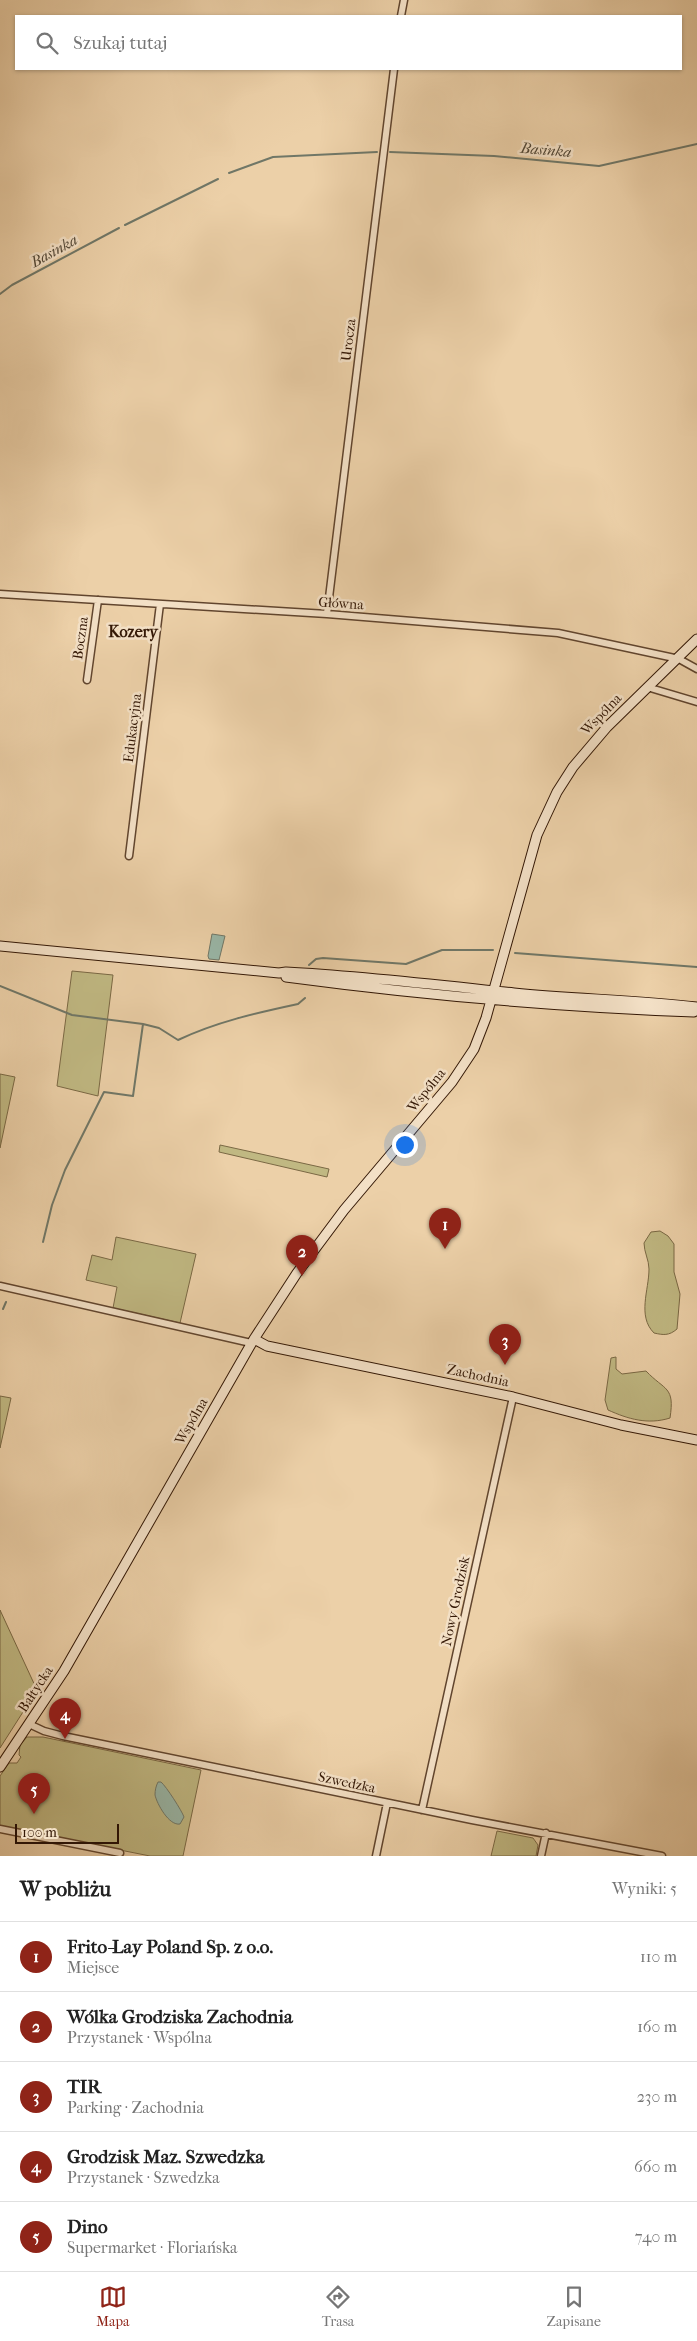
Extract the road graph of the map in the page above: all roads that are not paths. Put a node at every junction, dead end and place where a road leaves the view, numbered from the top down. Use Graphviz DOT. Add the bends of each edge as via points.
graph roads {
  1 [pos="404,0"];
  2 [pos="401,15"];
  3 [pos="394,70"];
  4 [pos="0,594"];
  5 [pos="98,600"];
  6 [pos="160,604"];
  7 [pos="327,614"];
  8 [pos="697,639"];
  9 [pos="677,659"];
  10 [pos="697,669"];
  11 [pos="87,680"];
  12 [pos="647,687"];
  13 [pos="697,702"];
  14 [pos="129,856"];
  15 [pos="0,946"];
  16 [pos="280,974"];
  17 [pos="494,989"];
  18 [pos="491,999"];
  19 [pos="697,1007"];
  20 [pos="697,1012"];
  21 [pos="0,1286"];
  22 [pos="253,1341"];
  23 [pos="513,1396"];
  24 [pos="697,1440"];
  25 [pos="91,1624"];
  26 [pos="29,1724"];
  27 [pos="0,1767"];
  28 [pos="387,1803"];
  29 [pos="422,1810"];
  30 [pos="0,1829"];
  31 [pos="546,1832"];
  32 [pos="120,1853"];
  33 [pos="376,1856"];
  34 [pos="541,1856"];
  35 [pos="662,1856"];
  1 -- 2 [label="street"];
  3 -- 7 [label="street, Urocza"];
  4 -- 5 [label="street, Główna"];
  5 -- 6 [label="street, Główna"];
  5 -- 11 [label="street, Boczna"];
  6 -- 7 [label="street, Główna"];
  6 -- 14 [label="street, Edukacyjna"];
  7 -- 9 [label="street, Główna" via="558,633"];
  8 -- 9 [label="street, Wspólna"];
  9 -- 10 [label="street, Główna"];
  9 -- 12 [label="street, Wspólna"];
  12 -- 13 [label="street"];
  12 -- 17 [label="street, Wspólna" via="572,767 546,812 530,857"];
  15 -- 16 [label="street"];
  16 -- 17 [label="street" via="356,976"];
  16 -- 18 [label="street" via="354,986"];
  17 -- 18 [label="street, Wspólna"];
  17 -- 19 [label="street"];
  18 -- 20 [label="street"];
  18 -- 22 [label="street, Wspólna" via="478,1040 466,1061 318,1244"];
  21 -- 22 [label="street"];
  22 -- 23 [label="street, Zachodnia"];
  22 -- 25 [label="street, Wspólna"];
  23 -- 24 [label="street, Zachodnia"];
  23 -- 29 [label="street, Nowy Grodzisk"];
  25 -- 26 [label="street, Bałtycka"];
  26 -- 27 [label="street, Bałtycka"];
  26 -- 28 [label="street, Szwedzka" via="63,1736"];
  28 -- 29 [label="street, Szwedzka"];
  28 -- 33 [label="street"];
  29 -- 31 [label="street, Szwedzka"];
  30 -- 32 [label="street"];
  31 -- 34 [label="street"];
  31 -- 35 [label="street, Szwedzka"];
}
